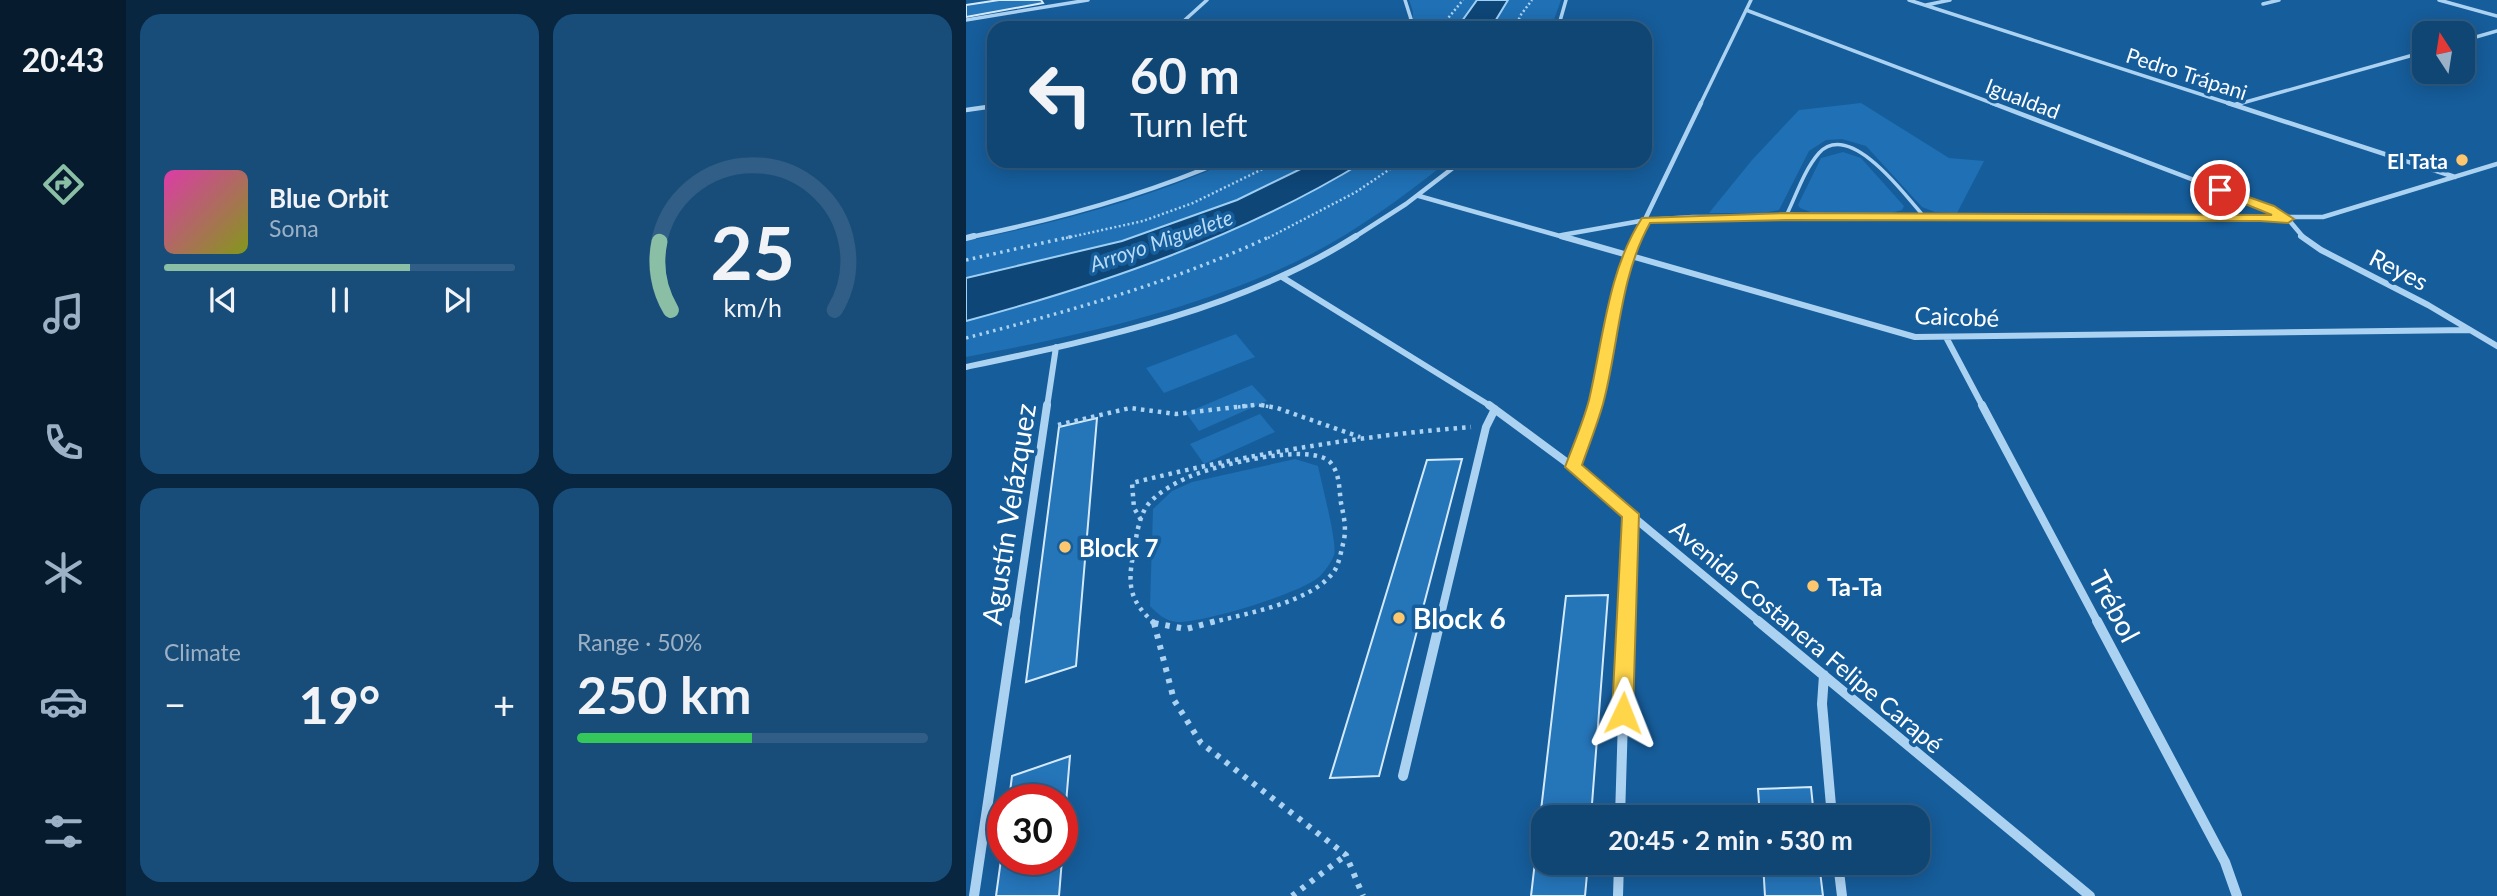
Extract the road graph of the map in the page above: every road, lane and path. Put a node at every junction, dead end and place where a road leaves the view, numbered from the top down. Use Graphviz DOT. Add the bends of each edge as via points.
graph roads {
  1 [pos="1051,0"];
  2 [pos="1088,0"];
  3 [pos="1207,0"];
  4 [pos="1405,0"];
  5 [pos="1463,0"];
  6 [pos="1532,0"];
  7 [pos="1566,0"];
  8 [pos="1751,0"];
  9 [pos="1909,0"];
  10 [pos="1950,0"];
  11 [pos="2279,0"];
  12 [pos="2439,0"];
  13 [pos="2263,4"];
  14 [pos="1925,5"];
  15 [pos="1054,6"];
  16 [pos="1746,10"];
  17 [pos="2497,16"];
  18 [pos="966,20"];
  19 [pos="1184,21"];
  20 [pos="1409,21"];
  21 [pos="1446,21"];
  22 [pos="1518,21"];
  23 [pos="1560,21"];
  24 [pos="2497,31"];
  25 [pos="2475,37"];
  26 [pos="2412,55"];
  27 [pos="2234,105"];
  28 [pos="987,107"];
  29 [pos="966,110"];
  30 [pos="2497,164"];
  31 [pos="1203,168"];
  32 [pos="1265,168"];
  33 [pos="1393,168"];
  34 [pos="1453,168"];
  35 [pos="2483,169"];
  36 [pos="2497,173"];
  37 [pos="2455,177"];
  38 [pos="1419,196"];
  39 [pos="1786,216"];
  40 [pos="1925,218"];
  41 [pos="2288,219"];
  42 [pos="1646,220"];
  43 [pos="1559,236"];
  44 [pos="966,238"];
  45 [pos="1631,256"];
  46 [pos="966,260"];
  47 [pos="1282,277"];
  48 [pos="2470,330"];
  49 [pos="966,338"];
  50 [pos="1947,339"];
  51 [pos="2497,346"];
  52 [pos="1056,347"];
  53 [pos="966,367"];
  54 [pos="1494,409"];
  55 [pos="1486,427"];
  56 [pos="1044,429"];
  57 [pos="1361,438"];
  58 [pos="1573,467"];
  59 [pos="1630,514"];
  60 [pos="1141,520"];
  61 [pos="1154,624"];
  62 [pos="1824,675"];
  63 [pos="1403,776"];
  64 [pos="1620,805"];
  65 [pos="1831,805"];
  66 [pos="1346,855"];
  67 [pos="1619,875"];
  68 [pos="1839,875"];
  69 [pos="2080,891"];
  70 [pos="974,896"];
  71 [pos="1292,896"];
  72 [pos="1363,896"];
  73 [pos="1618,896"];
  74 [pos="1842,896"];
  75 [pos="2090,896"];
  76 [pos="2237,896"];
  1 -- 15 [label="street"];
  2 -- 15 [label="street"];
  3 -- 19 [label="street"];
  4 -- 20 [label="street"];
  5 -- 21 [label="path"];
  6 -- 22 [label="path"];
  7 -- 23 [label="street"];
  8 -- 16 [label="street"];
  9 -- 14 [label="street, Pedro Trápani"];
  10 -- 14 [label="street"];
  11 -- 13 [label="street"];
  12 -- 17 [label="street"];
  14 -- 27 [label="street, Pedro Trápani"];
  15 -- 18 [label="street"];
  16 -- 41 [label="street, Igualdad"];
  16 -- 42 [label="street"];
  24 -- 25 [label="street"];
  26 -- 27 [label="street"];
  27 -- 37 [label="street, Pedro Trápani"];
  28 -- 29 [label="street"];
  30 -- 35 [label="street"];
  31 -- 44 [label="street" via="1094,207"];
  32 -- 46 [label="path" via="1194,203 1143,221"];
  33 -- 49 [label="path" via="1368,187 1225,256 1121,293"];
  34 -- 38 [label="street"];
  35 -- 36 [label="street"];
  35 -- 37 [label="street"];
  37 -- 41 [label="street" via="2323,217"];
  38 -- 43 [label="street, Caicobé"];
  38 -- 47 [label="street" via="1337,249"];
  39 -- 40 [label="street"];
  39 -- 40 [label="lane" via="1819,152 1846,145 1861,150"];
  39 -- 42 [label="street"];
  40 -- 41 [label="street"];
  41 -- 48 [label="street, Reyes" via="2320,250"];
  42 -- 43 [label="street"];
  42 -- 45 [label="street"];
  43 -- 45 [label="street, Caicobé"];
  45 -- 50 [label="street, Caicobé" via="1915,337"];
  45 -- 58 [label="street" via="1620,286 1595,404"];
  47 -- 52 [label="street" via="1151,325"];
  47 -- 54 [label="street, Avenida Costanera Felipe Carapé"];
  48 -- 50 [label="street, Caicobé"];
  48 -- 51 [label="street, Reyes"];
  50 -- 76 [label="street, Trébol" via="2225,862"];
  52 -- 53 [label="street"];
  52 -- 56 [label="street, Agustín Velázquez"];
  54 -- 55 [label="street"];
  54 -- 58 [label="street, Avenida Costanera Felipe Carapé"];
  55 -- 57 [label="path"];
  55 -- 63 [label="street"];
  56 -- 57 [label="path" via="1130,408 1176,414 1258,405"];
  56 -- 70 [label="street, Agustín Velázquez"];
  57 -- 60 [label="path" via="1268,452 1132,483 1134,508"];
  58 -- 59 [label="street, Avenida Costanera Felipe Carapé"];
  59 -- 62 [label="street, Avenida Costanera Felipe Carapé"];
  59 -- 64 [label="street"];
  60 -- 61 [label="path" via="1132,560 1131,596"];
  60 -- 61 [label="path" via="1150,503 1167,488 1193,475 1299,452 1316,454 1337,472 1346,534 1336,568 1326,579 1310,592 1278,604 1186,629"];
  61 -- 66 [label="path" via="1174,700 1201,743"];
  62 -- 65 [label="street" via="1822,704"];
  62 -- 69 [label="street, Avenida Costanera Felipe Carapé"];
  66 -- 71 [label="path"];
  66 -- 72 [label="path"];
  67 -- 73 [label="street"];
  68 -- 74 [label="street"];
  69 -- 75 [label="street, Avenida Costanera Felipe Carapé"];
}
